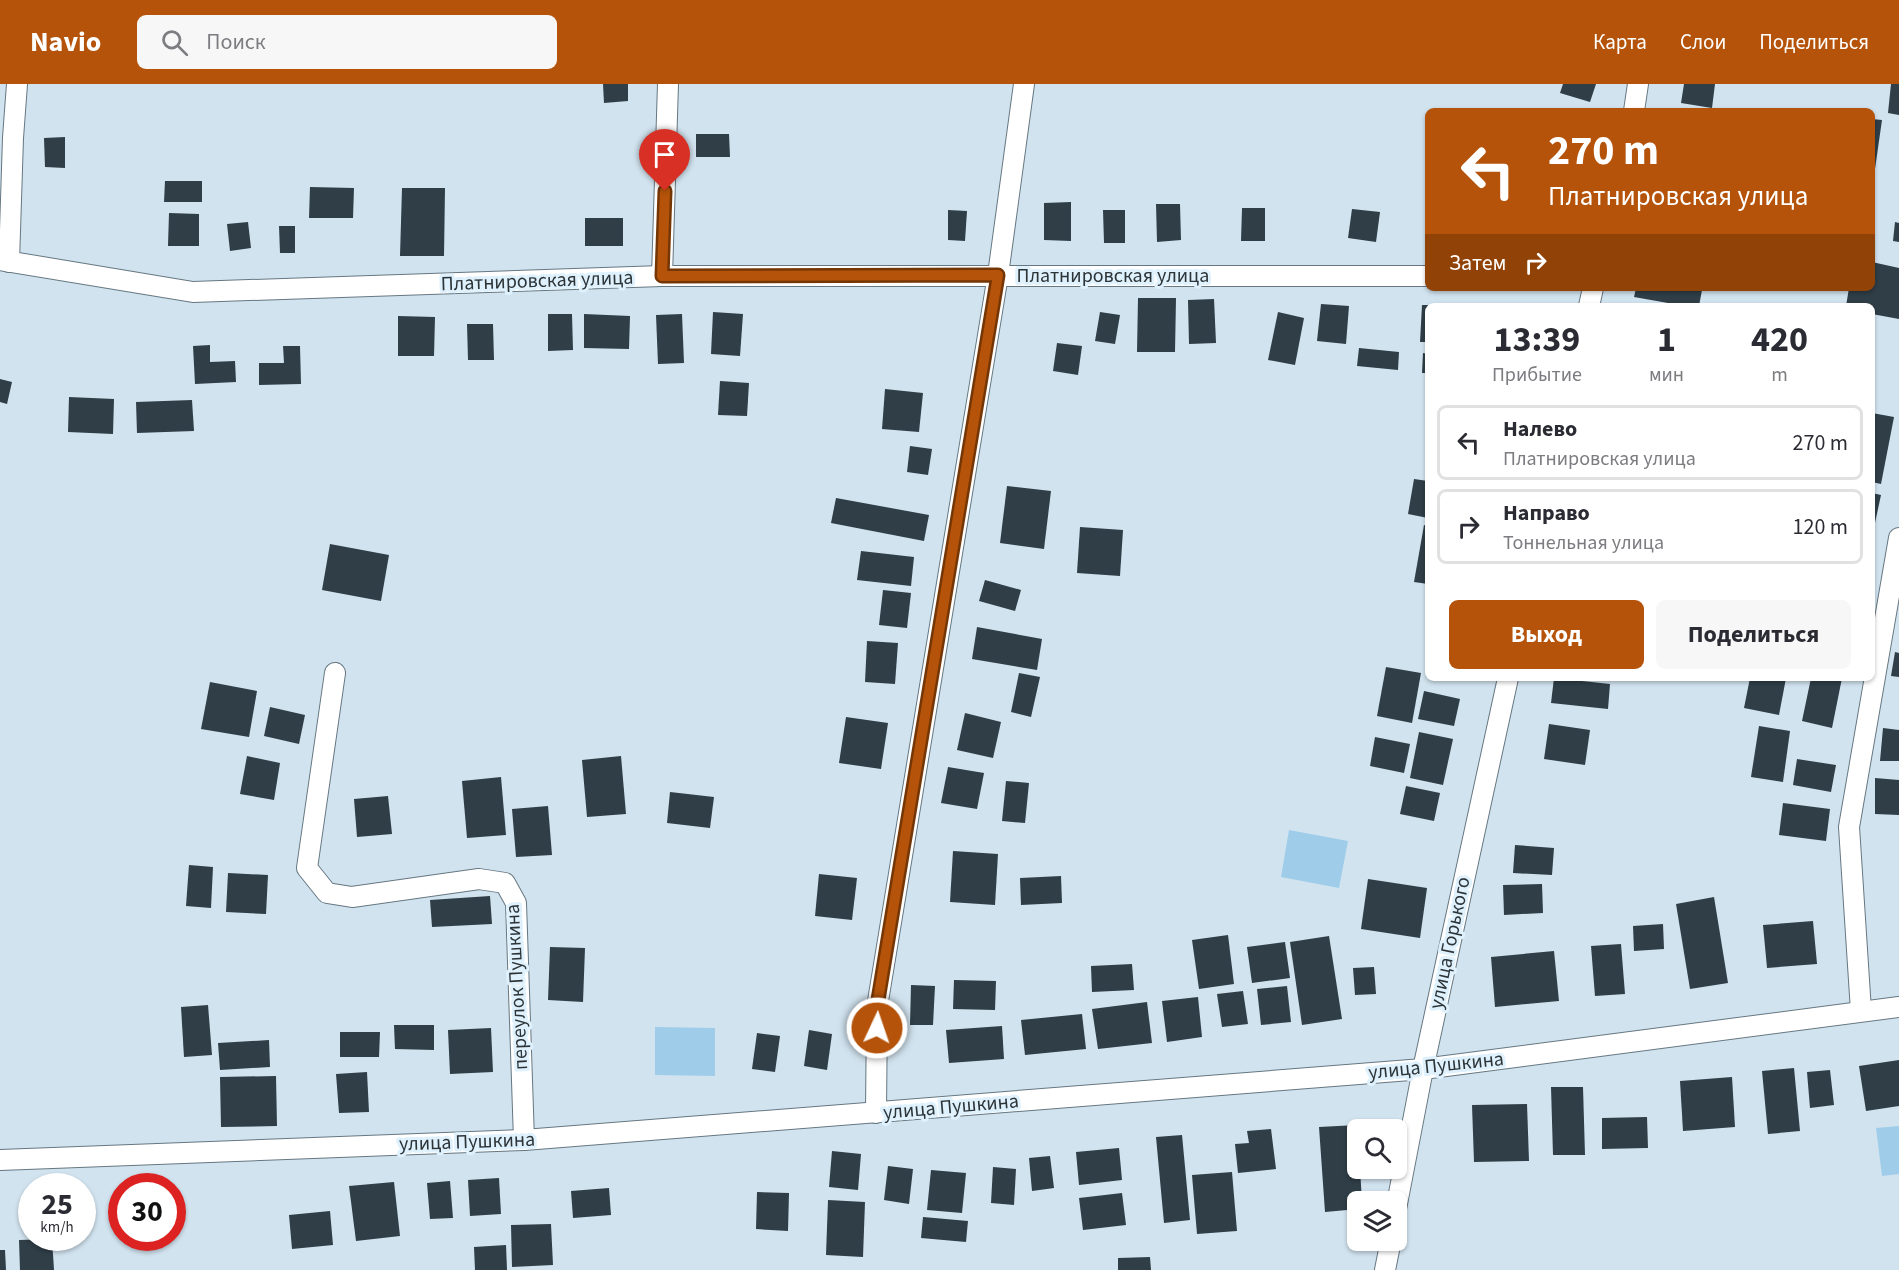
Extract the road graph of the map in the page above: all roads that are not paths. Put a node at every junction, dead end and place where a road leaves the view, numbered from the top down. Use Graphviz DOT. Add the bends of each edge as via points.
graph roads {
  1 [pos="17,84"];
  2 [pos="668,84"];
  3 [pos="1024,84"];
  4 [pos="1638,84"];
  5 [pos="1634,108"];
  6 [pos="5,261"];
  7 [pos="998,275"];
  8 [pos="662,276"];
  9 [pos="1425,276"];
  10 [pos="1899,538"];
  11 [pos="335,673"];
  12 [pos="1875,677"];
  13 [pos="1507,681"];
  14 [pos="1874,681"];
  15 [pos="1899,1006"];
  16 [pos="1860,1011"];
  17 [pos="1423,1069"];
  18 [pos="876,1113"];
  19 [pos="524,1140"];
  20 [pos="0,1160"];
  21 [pos="1399,1191"];
  22 [pos="1389,1251"];
  23 [pos="1385,1270"];
  1 -- 6 [label="street, Платнировская улица"];
  2 -- 8 [label="street"];
  3 -- 7 [label="street"];
  4 -- 5 [label="street"];
  6 -- 8 [label="street, Платнировская улица" via="193,292"];
  7 -- 8 [label="street, Платнировская улица"];
  7 -- 9 [label="street, Платнировская улица"];
  7 -- 18 [label="street" via="877,1006"];
  10 -- 12 [label="street"];
  11 -- 19 [label="street, переулок Пушкина" via="307,868 327,892 352,897 479,879 505,883 516,903"];
  13 -- 17 [label="street, улица Горького"];
  14 -- 16 [label="street" via="1849,827"];
  15 -- 16 [label="street, улица Пушкина"];
  16 -- 17 [label="street, улица Пушкина"];
  17 -- 18 [label="street, улица Пушкина"];
  17 -- 21 [label="street, улица Горького"];
  18 -- 19 [label="street, улица Пушкина"];
  19 -- 20 [label="street, улица Пушкина"];
  22 -- 23 [label="street"];
}
